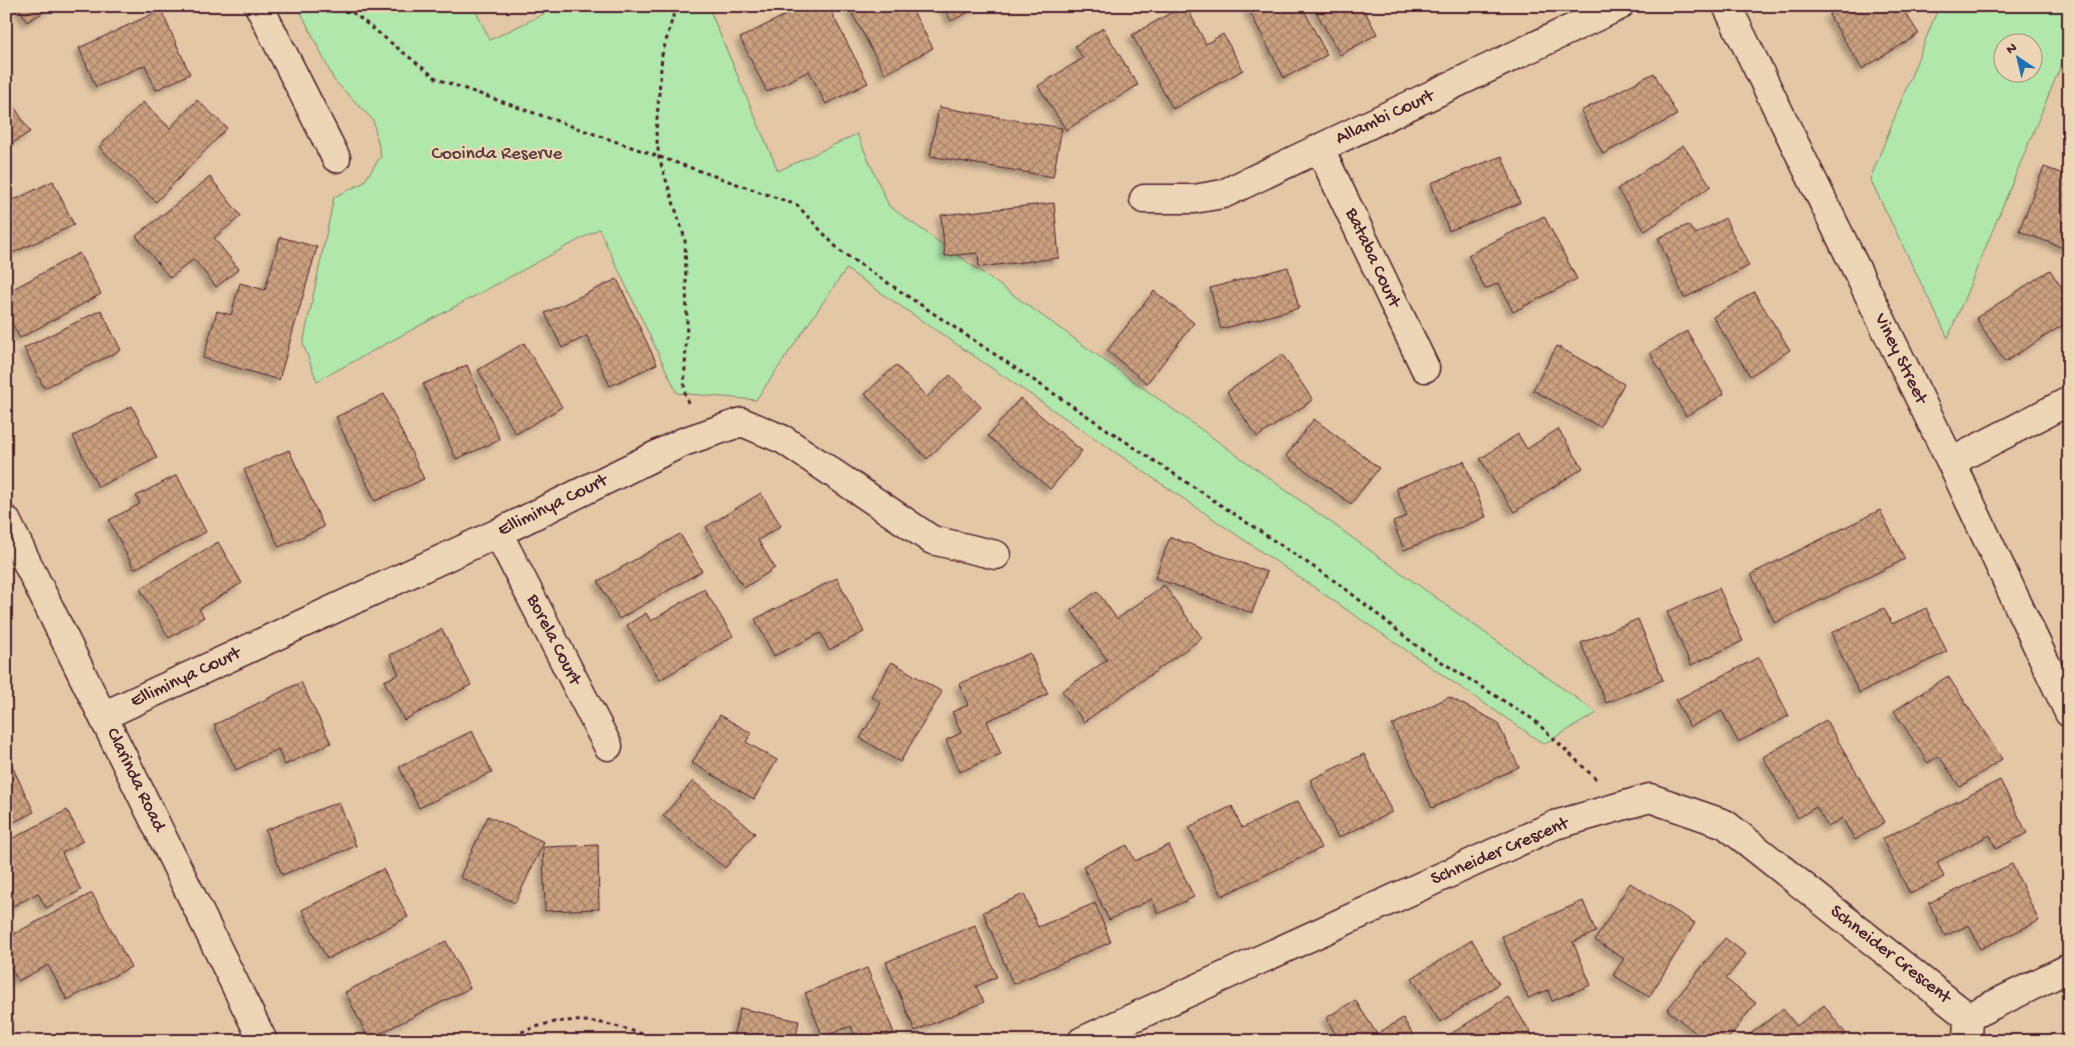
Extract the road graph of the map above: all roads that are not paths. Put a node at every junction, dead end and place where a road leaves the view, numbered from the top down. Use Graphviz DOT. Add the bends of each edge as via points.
graph roads {
  1 [pos="259,6"];
  2 [pos="1620,6"];
  3 [pos="1727,6"];
  4 [pos="1320,148"];
  5 [pos="336,158"];
  6 [pos="1144,199"];
  7 [pos="1424,368"];
  8 [pos="2069,402"];
  9 [pos="1950,462"];
  10 [pos="6,520"];
  11 [pos="498,533"];
  12 [pos="996,555"];
  13 [pos="2069,713"];
  14 [pos="103,716"];
  15 [pos="608,746"];
  16 [pos="2069,968"];
  17 [pos="1967,1029"];
  18 [pos="263,1041"];
  19 [pos="1082,1041"];
  1 -- 5 [label="street"];
  2 -- 4 [label="street, Allambi Court"];
  3 -- 9 [label="street, Viney Street"];
  4 -- 6 [label="street, Allambi Court" via="1223,194 1194,199"];
  4 -- 7 [label="street, Bataba Court"];
  8 -- 9 [label="street"];
  9 -- 13 [label="street, Viney Street"];
  10 -- 14 [label="street, Clarinda Road"];
  11 -- 12 [label="street, Elliminya Court" via="683,442 742,422 784,440 932,540"];
  11 -- 14 [label="street, Elliminya Court"];
  11 -- 15 [label="street, Borela Court"];
  14 -- 18 [label="street, Clarinda Road"];
  16 -- 17 [label="street, Schneider Crescent"];
  17 -- 19 [label="street, Schneider Crescent" via="1724,824 1650,798 1554,825"];
}
